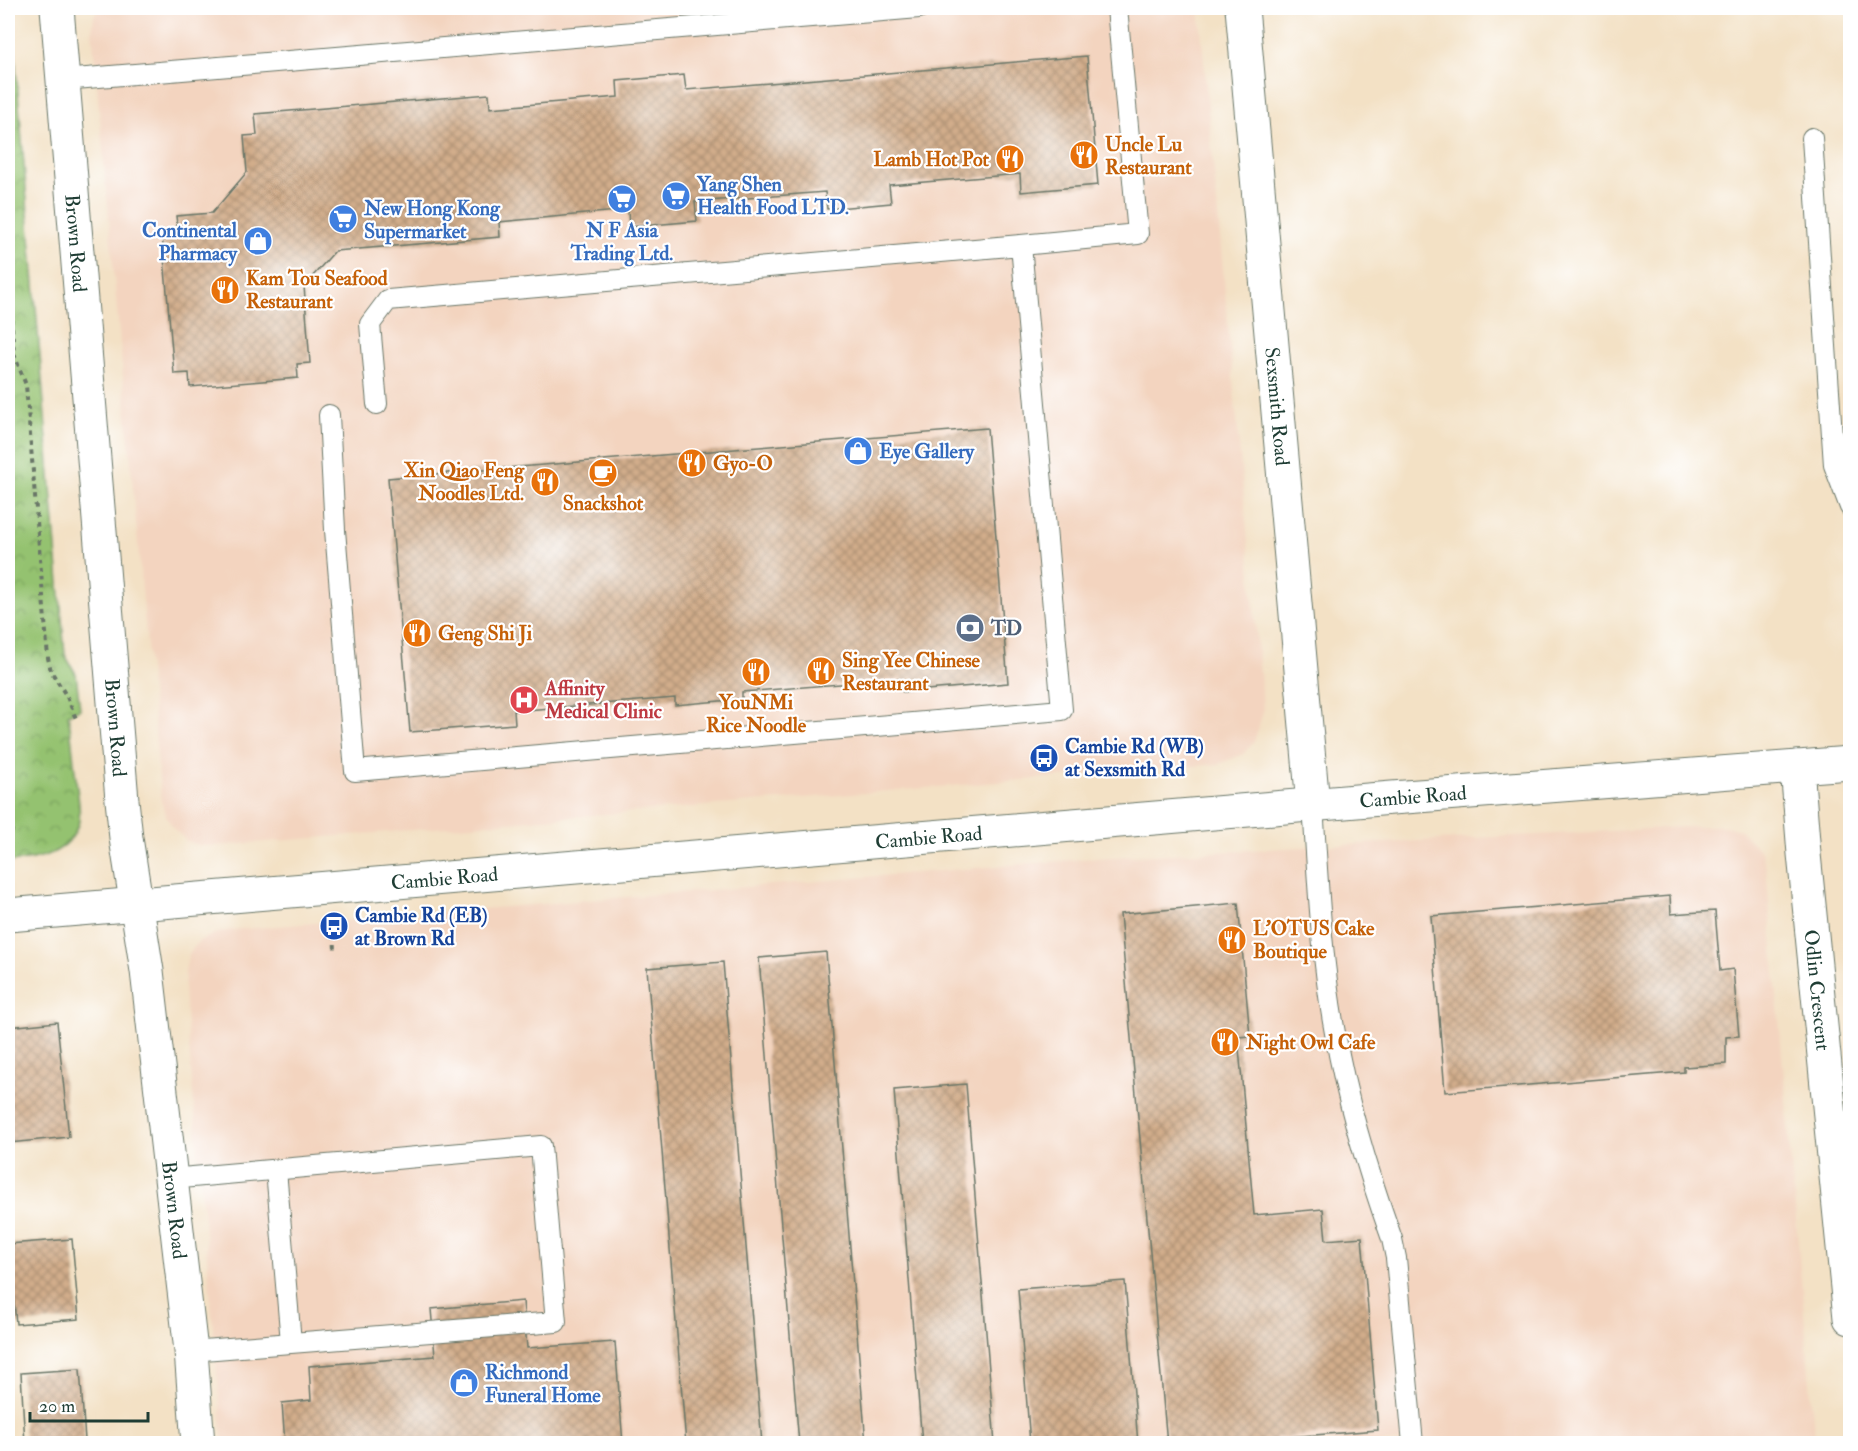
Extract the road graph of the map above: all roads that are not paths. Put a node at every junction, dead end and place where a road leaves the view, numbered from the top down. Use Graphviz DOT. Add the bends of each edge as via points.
graph roads {
  1 [pos="57,8"];
  2 [pos="919,8"];
  3 [pos="1117,8"];
  4 [pos="1242,8"];
  5 [pos="63,80"];
  6 [pos="1812,138"];
  7 [pos="1021,244"];
  8 [pos="377,404"];
  9 [pos="329,415"];
  10 [pos="1851,507"];
  11 [pos="1851,763"];
  12 [pos="1797,767"];
  13 [pos="1313,805"];
  14 [pos="136,904"];
  15 [pos="8,915"];
  16 [pos="1841,1132"];
  17 [pos="276,1170"];
  18 [pos="170,1179"];
  19 [pos="1851,1318"];
  20 [pos="291,1342"];
  21 [pos="191,1351"];
  22 [pos="198,1443"];
  23 [pos="1413,1443"];
  1 -- 5 [label="street, Brown Road"];
  2 -- 5 [label="lane"];
  3 -- 7 [label="lane" via="1138,234"];
  4 -- 13 [label="street, Sexsmith Road"];
  5 -- 14 [label="street, Brown Road" via="121,788"];
  6 -- 10 [label="lane" via="1834,465"];
  7 -- 8 [label="lane" via="388,300 370,324"];
  7 -- 9 [label="lane" via="1062,710 355,771"];
  11 -- 12 [label="street, Cambie Road"];
  12 -- 13 [label="street, Cambie Road"];
  12 -- 16 [label="street, Odlin Crescent" via="1804,854"];
  13 -- 14 [label="street, Cambie Road"];
  13 -- 23 [label="lane" via="1335,1033 1356,1132 1396,1258"];
  14 -- 15 [label="street, Cambie Road"];
  14 -- 18 [label="street, Brown Road"];
  16 -- 19 [label="street, Odlin Crescent"];
  17 -- 18 [label="lane"];
  17 -- 20 [label="lane"];
  17 -- 20 [label="lane" via="541,1146 556,1322"];
  18 -- 21 [label="street, Brown Road"];
  20 -- 21 [label="lane"];
  21 -- 22 [label="street, Brown Road"];
}
